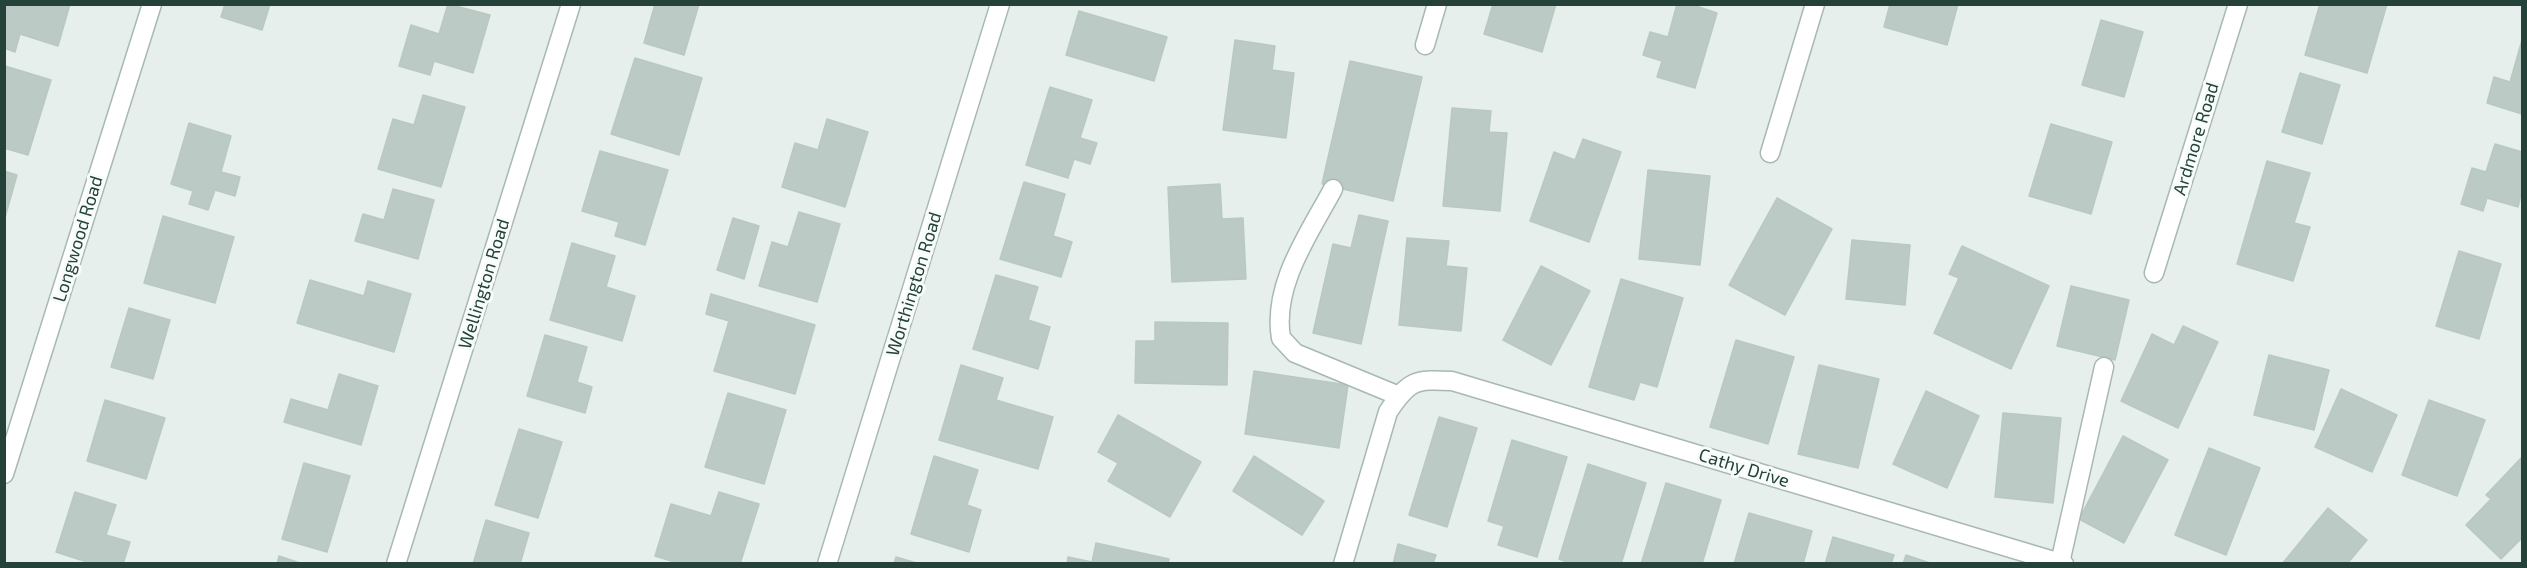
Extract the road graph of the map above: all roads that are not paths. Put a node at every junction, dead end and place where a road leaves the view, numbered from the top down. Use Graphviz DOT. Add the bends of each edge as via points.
graph roads {
  1 [pos="152,4"];
  2 [pos="571,4"];
  3 [pos="1000,4"];
  4 [pos="1437,4"];
  5 [pos="1815,4"];
  6 [pos="2238,4"];
  7 [pos="1425,45"];
  8 [pos="1770,153"];
  9 [pos="1333,189"];
  10 [pos="2154,273"];
  11 [pos="2104,367"];
  12 [pos="1399,396"];
  13 [pos="4,474"];
  14 [pos="2062,563"];
  15 [pos="396,564"];
  16 [pos="827,564"];
  17 [pos="1343,564"];
  1 -- 13 [label="street, Longwood Road"];
  2 -- 15 [label="street, Wellington Road"];
  3 -- 16 [label="street, Worthington Road"];
  4 -- 7 [label="street"];
  5 -- 8 [label="street"];
  6 -- 10 [label="street, Ardmore Road"];
  9 -- 12 [label="street" via="1288,278 1279,314 1281,338 1296,353"];
  11 -- 14 [label="street"];
  12 -- 14 [label="street, Cathy Drive" via="1423,379 1463,384"];
  12 -- 17 [label="street" via="1388,412"];
}
